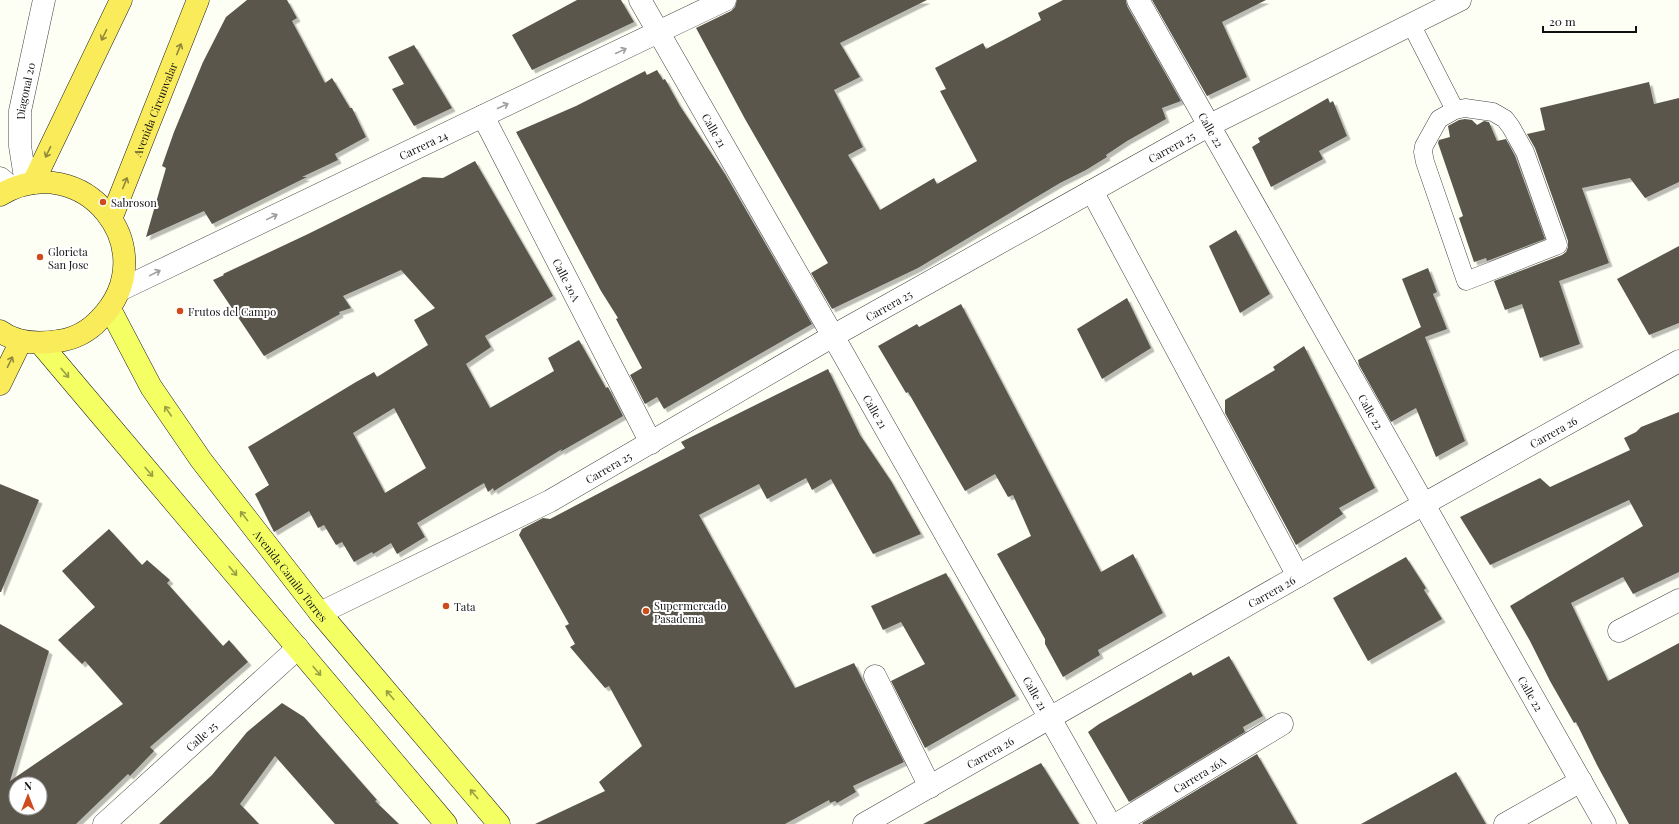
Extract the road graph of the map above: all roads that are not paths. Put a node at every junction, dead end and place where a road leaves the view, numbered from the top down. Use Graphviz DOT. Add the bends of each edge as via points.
graph roads {
  1 [pos="44,0"];
  2 [pos="121,0"];
  3 [pos="198,0"];
  4 [pos="640,0"];
  5 [pos="725,0"];
  6 [pos="1138,0"];
  7 [pos="1460,0"];
  8 [pos="1411,24"];
  9 [pos="658,33"];
  10 [pos="1455,110"];
  11 [pos="482,116"];
  12 [pos="1208,126"];
  13 [pos="14,185"];
  14 [pos="1092,191"];
  15 [pos="111,219"];
  16 [pos="115,299"];
  17 [pos="0,331"];
  18 [pos="833,336"];
  19 [pos="30,342"];
  20 [pos="1679,361"];
  21 [pos="0,384"];
  22 [pos="651,442"];
  23 [pos="1424,504"];
  24 [pos="1298,576"];
  25 [pos="1679,600"];
  26 [pos="320,613"];
  27 [pos="1619,631"];
  28 [pos="298,648"];
  29 [pos="875,676"];
  30 [pos="1050,718"];
  31 [pos="1282,724"];
  32 [pos="1581,782"];
  33 [pos="930,787"];
  34 [pos="104,824"];
  35 [pos="446,824"];
  36 [pos="499,824"];
  37 [pos="864,824"];
  38 [pos="1110,824"];
  39 [pos="1117,824"];
  40 [pos="1504,824"];
  41 [pos="1605,824"];
  1 -- 13 [label="street, Diagonal 20" via="20,111 20,146"];
  2 -- 13 [label="highway, one-way"];
  15 -- 3 [label="highway, Avenida Circunvalar, one-way"];
  4 -- 9 [label="street, Calle 21"];
  5 -- 9 [label="street, Carrera 24"];
  6 -- 12 [label="street, Calle 22"];
  7 -- 8 [label="street, Carrera 25"];
  8 -- 10 [label="lane"];
  8 -- 12 [label="street, Carrera 25"];
  11 -- 9 [label="street, Carrera 24, one-way"];
  9 -- 18 [label="street, Calle 21"];
  10 -- 10 [label="lane" via="1487,110 1505,119 1525,152 1558,245 1466,281 1423,152 1439,118"];
  16 -- 11 [label="street, Carrera 24, one-way"];
  11 -- 22 [label="street, Calle 20A"];
  12 -- 14 [label="street, Carrera 25"];
  12 -- 23 [label="street, Calle 22"];
  13 -- 15 [label="highway" via="56,183 77,189 96,202"];
  14 -- 18 [label="street, Carrera 25"];
  14 -- 24 [label="street"];
  15 -- 16 [label="highway" via="121,241 124,259"];
  16 -- 19 [label="highway" via="91,328 66,340"];
  26 -- 16 [label="main road, Avenida Camilo Torres, one-way" via="200,460 151,387"];
  17 -- 19 [label="highway"];
  18 -- 22 [label="street, Carrera 25"];
  18 -- 30 [label="street, Calle 21"];
  21 -- 19 [label="highway, one-way"];
  19 -- 28 [label="main road, one-way"];
  20 -- 23 [label="street, Carrera 26"];
  22 -- 26 [label="street, Carrera 25" via="550,501"];
  23 -- 24 [label="street, Carrera 26"];
  23 -- 32 [label="street, Calle 22"];
  24 -- 30 [label="street, Carrera 26"];
  25 -- 27 [label="street"];
  36 -- 26 [label="main road, Avenida Camilo Torres, one-way"];
  28 -- 34 [label="street, Calle 25"];
  28 -- 35 [label="main road, one-way"];
  29 -- 33 [label="street"];
  30 -- 33 [label="street, Carrera 26"];
  30 -- 38 [label="street, Calle 21"];
  31 -- 39 [label="street, Carrera 26A"];
  32 -- 40 [label="street"];
  32 -- 41 [label="street, Calle 22"];
  33 -- 37 [label="street, Carrera 26"];
}
